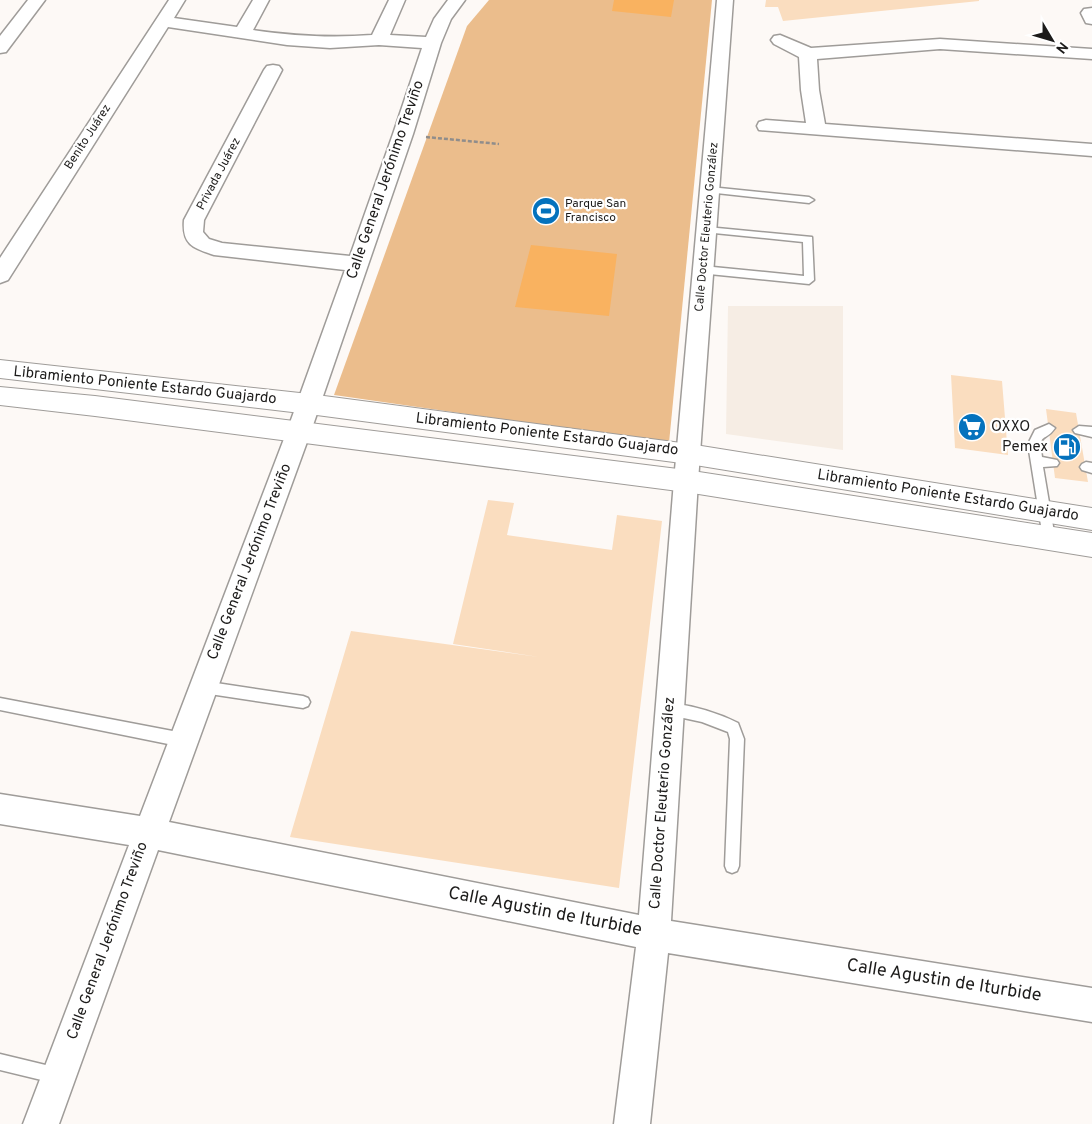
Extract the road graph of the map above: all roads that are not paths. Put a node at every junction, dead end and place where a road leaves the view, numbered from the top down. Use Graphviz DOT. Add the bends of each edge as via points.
graph roads {
  1 [pos="37,0"];
  2 [pos="177,0"];
  3 [pos="261,0"];
  4 [pos="397,0"];
  5 [pos="458,0"];
  6 [pos="725,0"];
  7 [pos="164,21"];
  8 [pos="242,33"];
  9 [pos="379,40"];
  10 [pos="780,40"];
  11 [pos="432,43"];
  12 [pos="0,48"];
  13 [pos="808,54"];
  14 [pos="1092,54"];
  15 [pos="273,70"];
  16 [pos="766,126"];
  17 [pos="816,128"];
  18 [pos="1092,150"];
  19 [pos="710,190"];
  20 [pos="809,200"];
  21 [pos="707,230"];
  22 [pos="358,264"];
  23 [pos="703,270"];
  24 [pos="0,275"];
  25 [pos="0,370"];
  26 [pos="0,396"];
  27 [pos="309,404"];
  28 [pos="1048,428"];
  29 [pos="1079,430"];
  30 [pos="300,431"];
  31 [pos="1092,432"];
  32 [pos="1038,461"];
  33 [pos="1053,463"];
  34 [pos="688,467"];
  35 [pos="1045,511"];
  36 [pos="1092,519"];
  37 [pos="1048,538"];
  38 [pos="1092,544"];
  39 [pos="203,687"];
  40 [pos="303,702"];
  41 [pos="0,704"];
  42 [pos="670,709"];
  43 [pos="183,740"];
  44 [pos="0,809"];
  45 [pos="148,833"];
  46 [pos="732,866"];
  47 [pos="654,934"];
  48 [pos="1092,1005"];
  49 [pos="0,1062"];
  50 [pos="58,1076"];
  51 [pos="41,1124"];
  52 [pos="632,1124"];
  1 -- 12 [label="street"];
  2 -- 7 [label="street, Benito Juárez"];
  3 -- 8 [label="street"];
  4 -- 9 [label="street"];
  5 -- 11 [label="street, Calle General Jerónimo Treviño" via="443,19"];
  6 -- 19 [label="street, Calle Doctor Eleuterio González"];
  7 -- 8 [label="street"];
  7 -- 24 [label="street, Benito Juárez"];
  8 -- 9 [label="street" via="330,43"];
  9 -- 11 [label="street"];
  10 -- 13 [label="street"];
  11 -- 22 [label="street, Calle General Jerónimo Treviño"];
  13 -- 14 [label="street" via="940,44"];
  13 -- 17 [label="street"];
  15 -- 22 [label="street, Privada Juárez" via="194,220 193,234 202,244 221,250"];
  16 -- 17 [label="street"];
  17 -- 18 [label="street"];
  19 -- 20 [label="lane"];
  19 -- 21 [label="street, Calle Doctor Eleuterio González"];
  21 -- 23 [label="street, Calle Doctor Eleuterio González"];
  21 -- 23 [label="lane" via="808,239 809,280"];
  22 -- 27 [label="street, Calle General Jerónimo Treviño"];
  23 -- 34 [label="street, Calle Doctor Eleuterio González"];
  25 -- 27 [label="street, Libramiento Poniente Estardo Guajardo"];
  26 -- 30 [label="street, Libramiento Poniente Estardo Guajardo"];
  27 -- 30 [label="street, Calle General Jerónimo Treviño"];
  27 -- 34 [label="street, Libramiento Poniente Estardo Guajardo"];
  28 -- 32 [label="lane" via="1039,433 1034,444"];
  29 -- 31 [label="lane"];
  30 -- 34 [label="street, Libramiento Poniente Estardo Guajardo"];
  30 -- 39 [label="street, Calle General Jerónimo Treviño"];
  32 -- 33 [label="lane"];
  32 -- 35 [label="lane"];
  34 -- 35 [label="street, Libramiento Poniente Estardo Guajardo"];
  34 -- 37 [label="street, Libramiento Poniente Estardo Guajardo"];
  34 -- 42 [label="street, Calle Doctor Eleuterio González"];
  35 -- 36 [label="street, Libramiento Poniente Estardo Guajardo"];
  35 -- 37 [label="lane"];
  37 -- 38 [label="street, Libramiento Poniente Estardo Guajardo"];
  39 -- 40 [label="lane"];
  39 -- 43 [label="street, Calle General Jerónimo Treviño"];
  41 -- 43 [label="lane"];
  42 -- 46 [label="lane" via="696,713 733,728 737,739"];
  42 -- 47 [label="street, Calle Doctor Eleuterio González"];
  43 -- 45 [label="street, Calle General Jerónimo Treviño"];
  44 -- 45 [label="street, Calle Agustin de Iturbide"];
  45 -- 47 [label="street, Calle Agustin de Iturbide"];
  45 -- 50 [label="street, Calle General Jerónimo Treviño"];
  47 -- 48 [label="street, Calle Agustin de Iturbide"];
  47 -- 52 [label="street, Calle Doctor Eleuterio González"];
  49 -- 50 [label="lane"];
  50 -- 51 [label="street, Calle General Jerónimo Treviño"];
}
